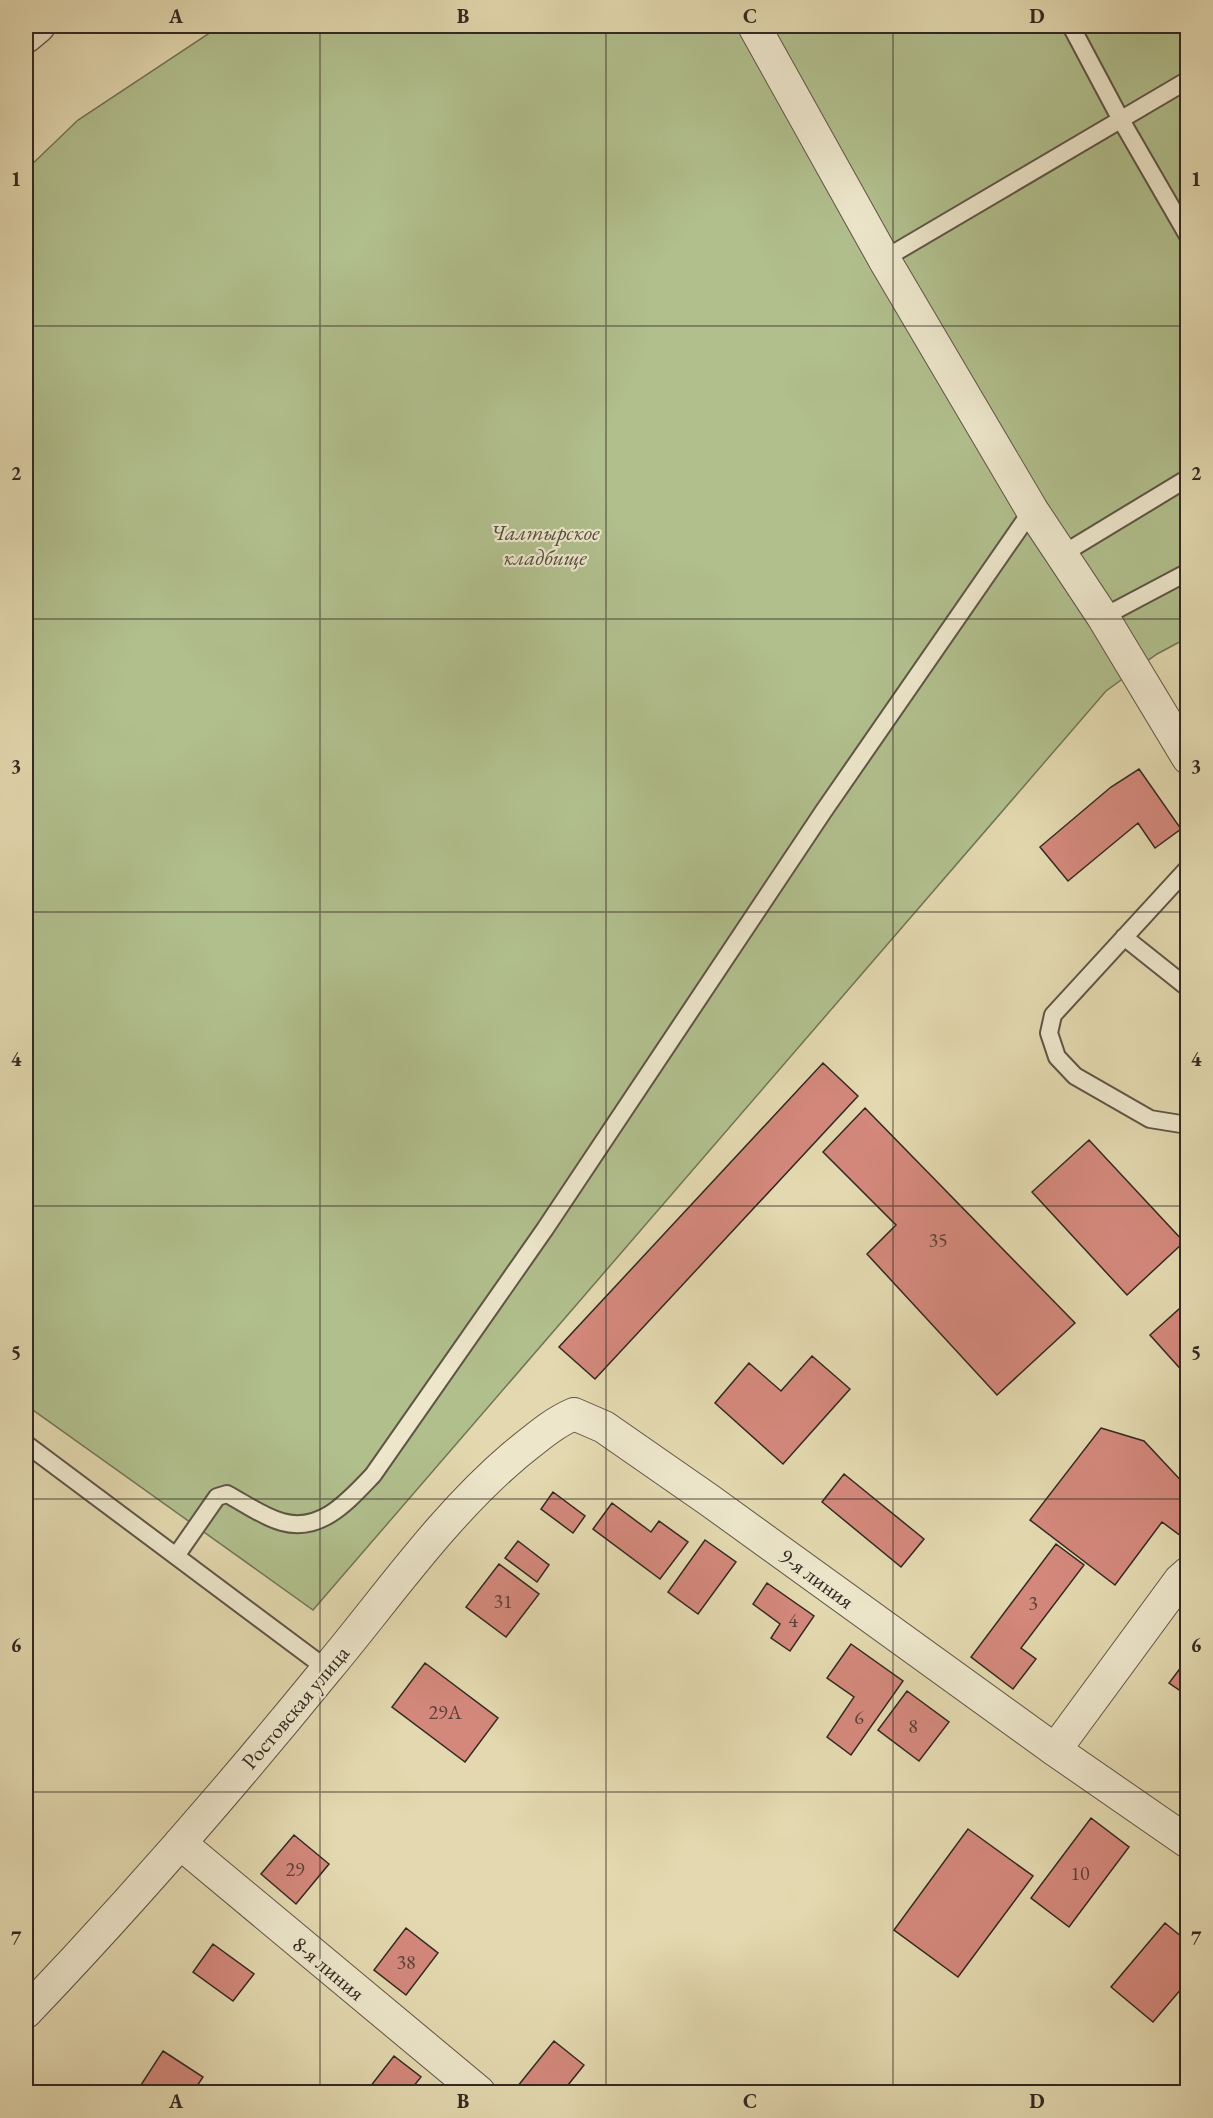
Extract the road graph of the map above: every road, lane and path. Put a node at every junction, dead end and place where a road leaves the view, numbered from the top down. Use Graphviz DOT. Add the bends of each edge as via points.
graph roads {
  1 [pos="38,26"];
  2 [pos="754,26"];
  3 [pos="1071,26"];
  4 [pos="26,36"];
  5 [pos="1188,80"];
  6 [pos="1121,120"];
  7 [pos="1188,236"];
  8 [pos="884,259"];
  9 [pos="1188,478"];
  10 [pos="1032,510"];
  11 [pos="1062,555"];
  12 [pos="1188,572"];
  13 [pos="1103,617"];
  14 [pos="1188,758"];
  15 [pos="1188,868"];
  16 [pos="1124,937"];
  17 [pos="1188,988"];
  18 [pos="1188,1122"];
  19 [pos="574,1414"];
  20 [pos="26,1444"];
  21 [pos="176,1556"];
  22 [pos="1188,1573"];
  23 [pos="327,1669"];
  24 [pos="1054,1750"];
  25 [pos="1188,1842"];
  26 [pos="180,1843"];
  27 [pos="26,2012"];
  28 [pos="479,2092"];
  1 -- 4 [label="street"];
  2 -- 8 [label="street"];
  3 -- 6 [label="lane"];
  5 -- 6 [label="lane"];
  6 -- 7 [label="lane"];
  6 -- 8 [label="lane"];
  8 -- 10 [label="street"];
  9 -- 11 [label="lane"];
  10 -- 11 [label="street"];
  10 -- 21 [label="lane" via="823,812 545,1229 373,1475 327,1518 301,1525 280,1521 227,1494 217,1497"];
  11 -- 13 [label="street"];
  12 -- 13 [label="lane"];
  13 -- 14 [label="street"];
  15 -- 16 [label="lane"];
  16 -- 17 [label="lane"];
  16 -- 18 [label="lane" via="1053,1015 1049,1033 1057,1057 1075,1076 1150,1119"];
  19 -- 23 [label="street, Ростовская улица" via="538,1436 486,1481 435,1534"];
  19 -- 24 [label="street, 9-я линия" via="604,1427 690,1486"];
  20 -- 21 [label="lane"];
  21 -- 23 [label="lane"];
  22 -- 24 [label="street"];
  23 -- 26 [label="street, Ростовская улица"];
  24 -- 25 [label="street, 9-я линия"];
  26 -- 27 [label="street, Ростовская улица"];
  26 -- 28 [label="street, 8-я линия"];
}
